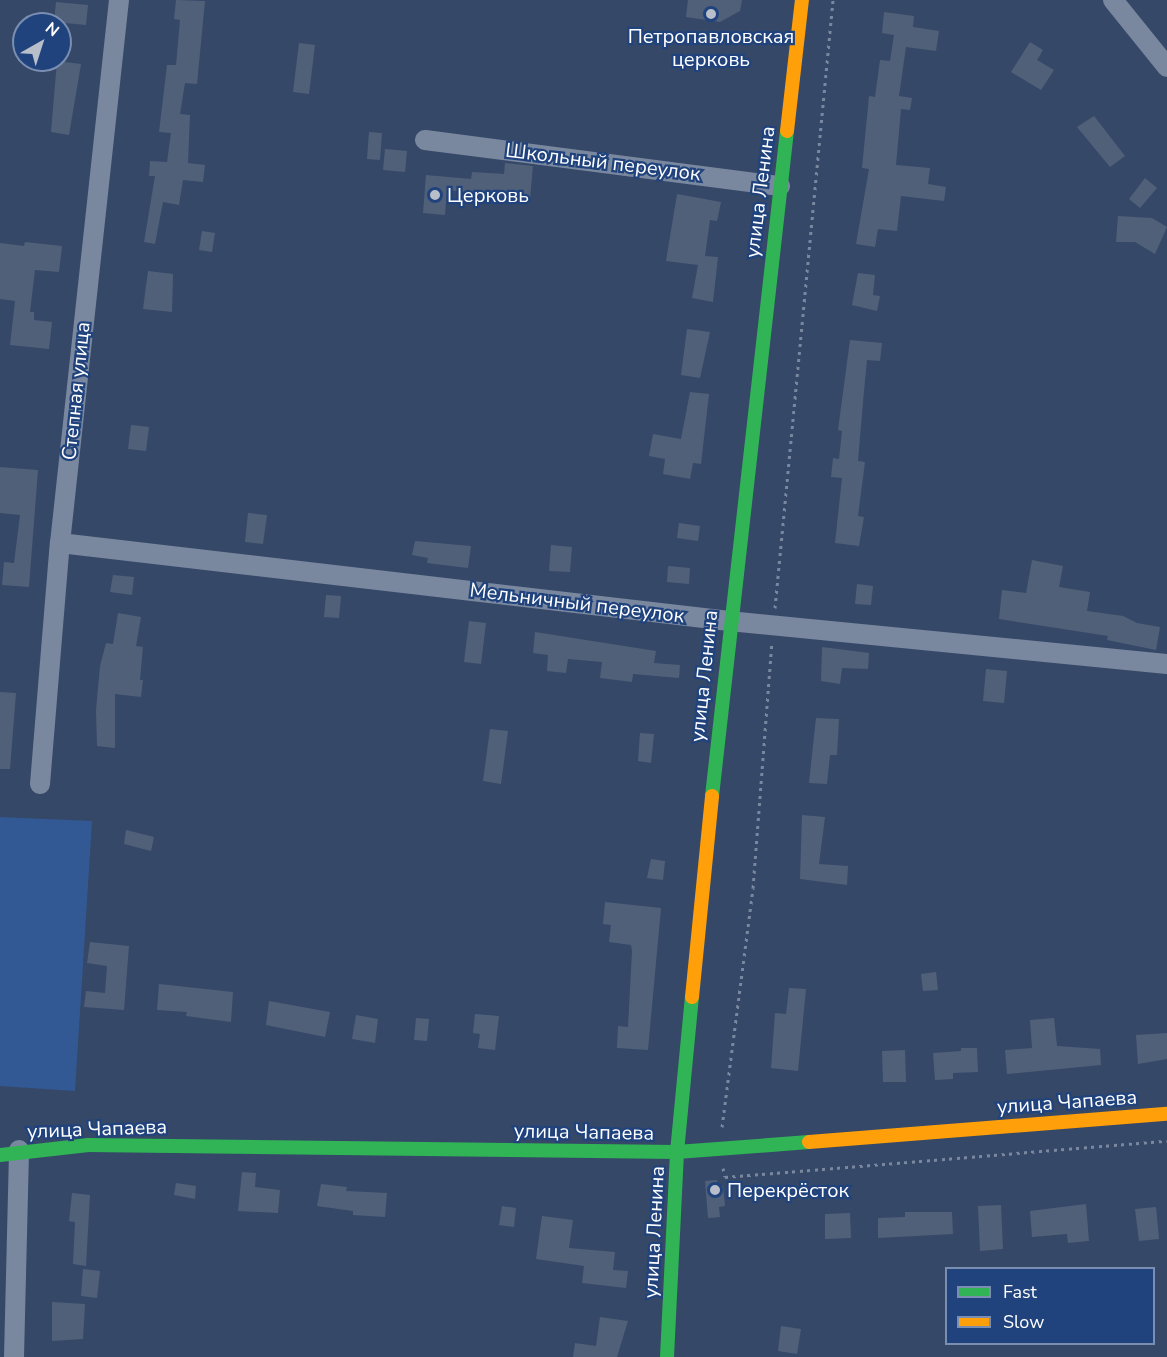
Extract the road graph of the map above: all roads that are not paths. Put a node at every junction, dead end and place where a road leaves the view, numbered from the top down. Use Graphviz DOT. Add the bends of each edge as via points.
graph roads {
  1 [pos="119,0"];
  2 [pos="802,0"];
  3 [pos="1113,0"];
  4 [pos="1167,67"];
  5 [pos="425,140"];
  6 [pos="780,186"];
  7 [pos="60,543"];
  8 [pos="729,621"];
  9 [pos="1167,664"];
  10 [pos="40,784"];
  11 [pos="1167,1114"];
  12 [pos="677,1152"];
  13 [pos="9,1153"];
  14 [pos="14,1357"];
  15 [pos="667,1357"];
  1 -- 7 [label="street, Степная улица"];
  2 -- 6 [label="street, улица Ленина"];
  3 -- 4 [label="street"];
  5 -- 6 [label="street, Школьный переулок"];
  6 -- 8 [label="street, улица Ленина"];
  7 -- 8 [label="street, Мельничный переулок"];
  7 -- 10 [label="street, Степная улица"];
  8 -- 9 [label="street, Мельничный переулок"];
  8 -- 12 [label="street, улица Ленина"];
  11 -- 12 [label="street, улица Чапаева"];
  12 -- 13 [label="street, улица Чапаева" via="88,1145"];
  12 -- 15 [label="street, улица Ленина"];
  13 -- 14 [label="street"];
}
